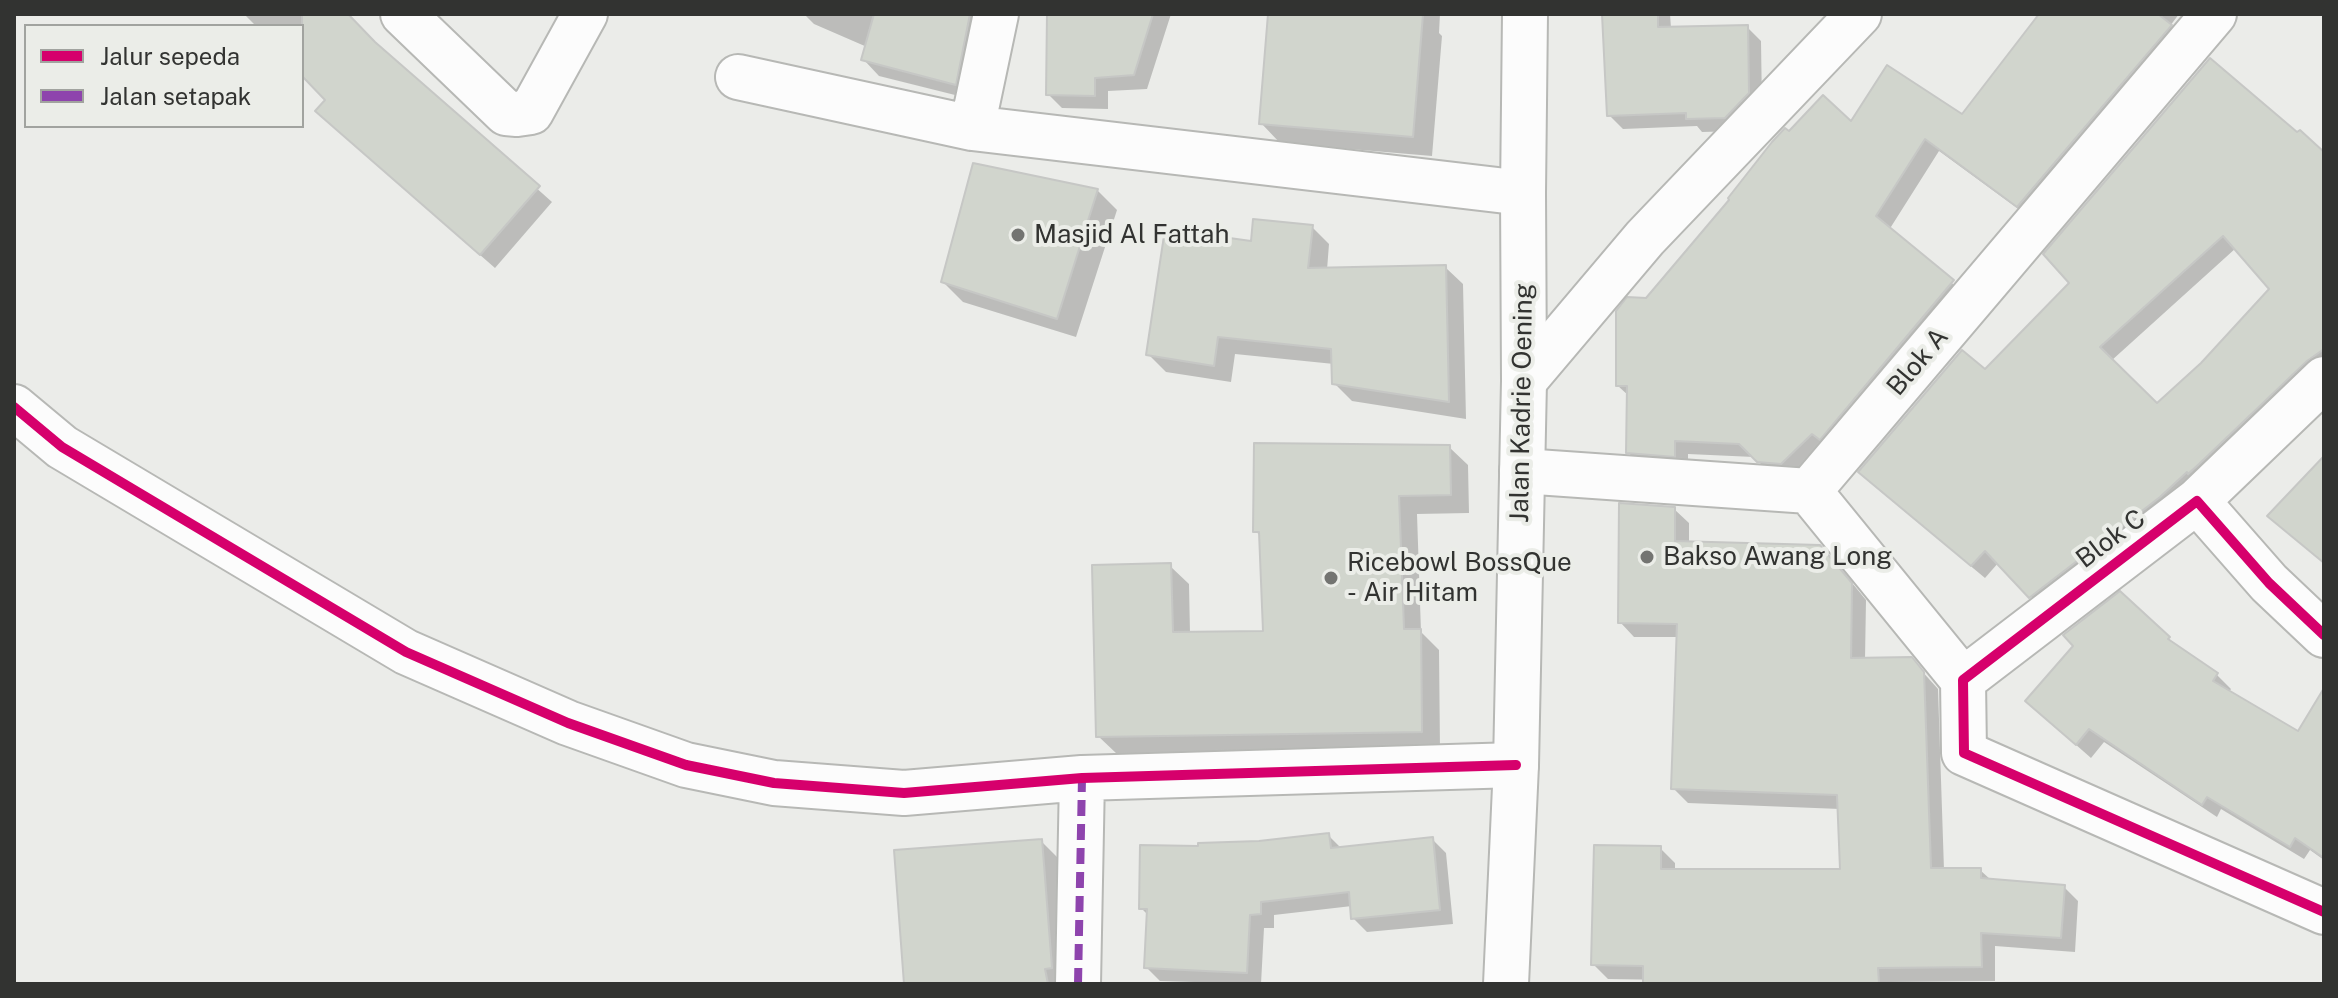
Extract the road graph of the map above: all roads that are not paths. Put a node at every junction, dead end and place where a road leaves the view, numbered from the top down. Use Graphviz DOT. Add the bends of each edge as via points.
graph roads {
  1 [pos="403,14"];
  2 [pos="585,14"];
  3 [pos="996,14"];
  4 [pos="1525,14"];
  5 [pos="1859,14"];
  6 [pos="2214,14"];
  7 [pos="738,77"];
  8 [pos="972,128"];
  9 [pos="1523,193"];
  10 [pos="2324,379"];
  11 [pos="1524,381"];
  12 [pos="14,407"];
  13 [pos="1522,471"];
  14 [pos="1809,491"];
  15 [pos="2197,501"];
  16 [pos="2324,635"];
  17 [pos="1963,680"];
  18 [pos="1516,765"];
  19 [pos="1082,778"];
  20 [pos="2324,912"];
  21 [pos="1078,984"];
  22 [pos="1506,984"];
  1 -- 2 [label="street" via="506,113 517,114 531,112"];
  3 -- 8 [label="street"];
  4 -- 9 [label="street, Jalan Kadrie Oening"];
  5 -- 11 [label="street" via="1645,238"];
  6 -- 14 [label="street, Blok A"];
  7 -- 8 [label="street"];
  8 -- 9 [label="street"];
  9 -- 11 [label="street, Jalan Kadrie Oening"];
  10 -- 15 [label="street, Blok C"];
  11 -- 13 [label="street, Jalan Kadrie Oening"];
  12 -- 19 [label="street" via="62,447 406,652 568,723 686,765 774,783 904,793"];
  13 -- 14 [label="street"];
  13 -- 18 [label="street, Jalan Kadrie Oening"];
  14 -- 17 [label="street"];
  15 -- 16 [label="street" via="2269,583"];
  15 -- 17 [label="street, Blok C"];
  17 -- 20 [label="street" via="1964,753"];
  18 -- 19 [label="street"];
  18 -- 22 [label="street, Jalan Kadrie Oening"];
  19 -- 21 [label="street"];
}
